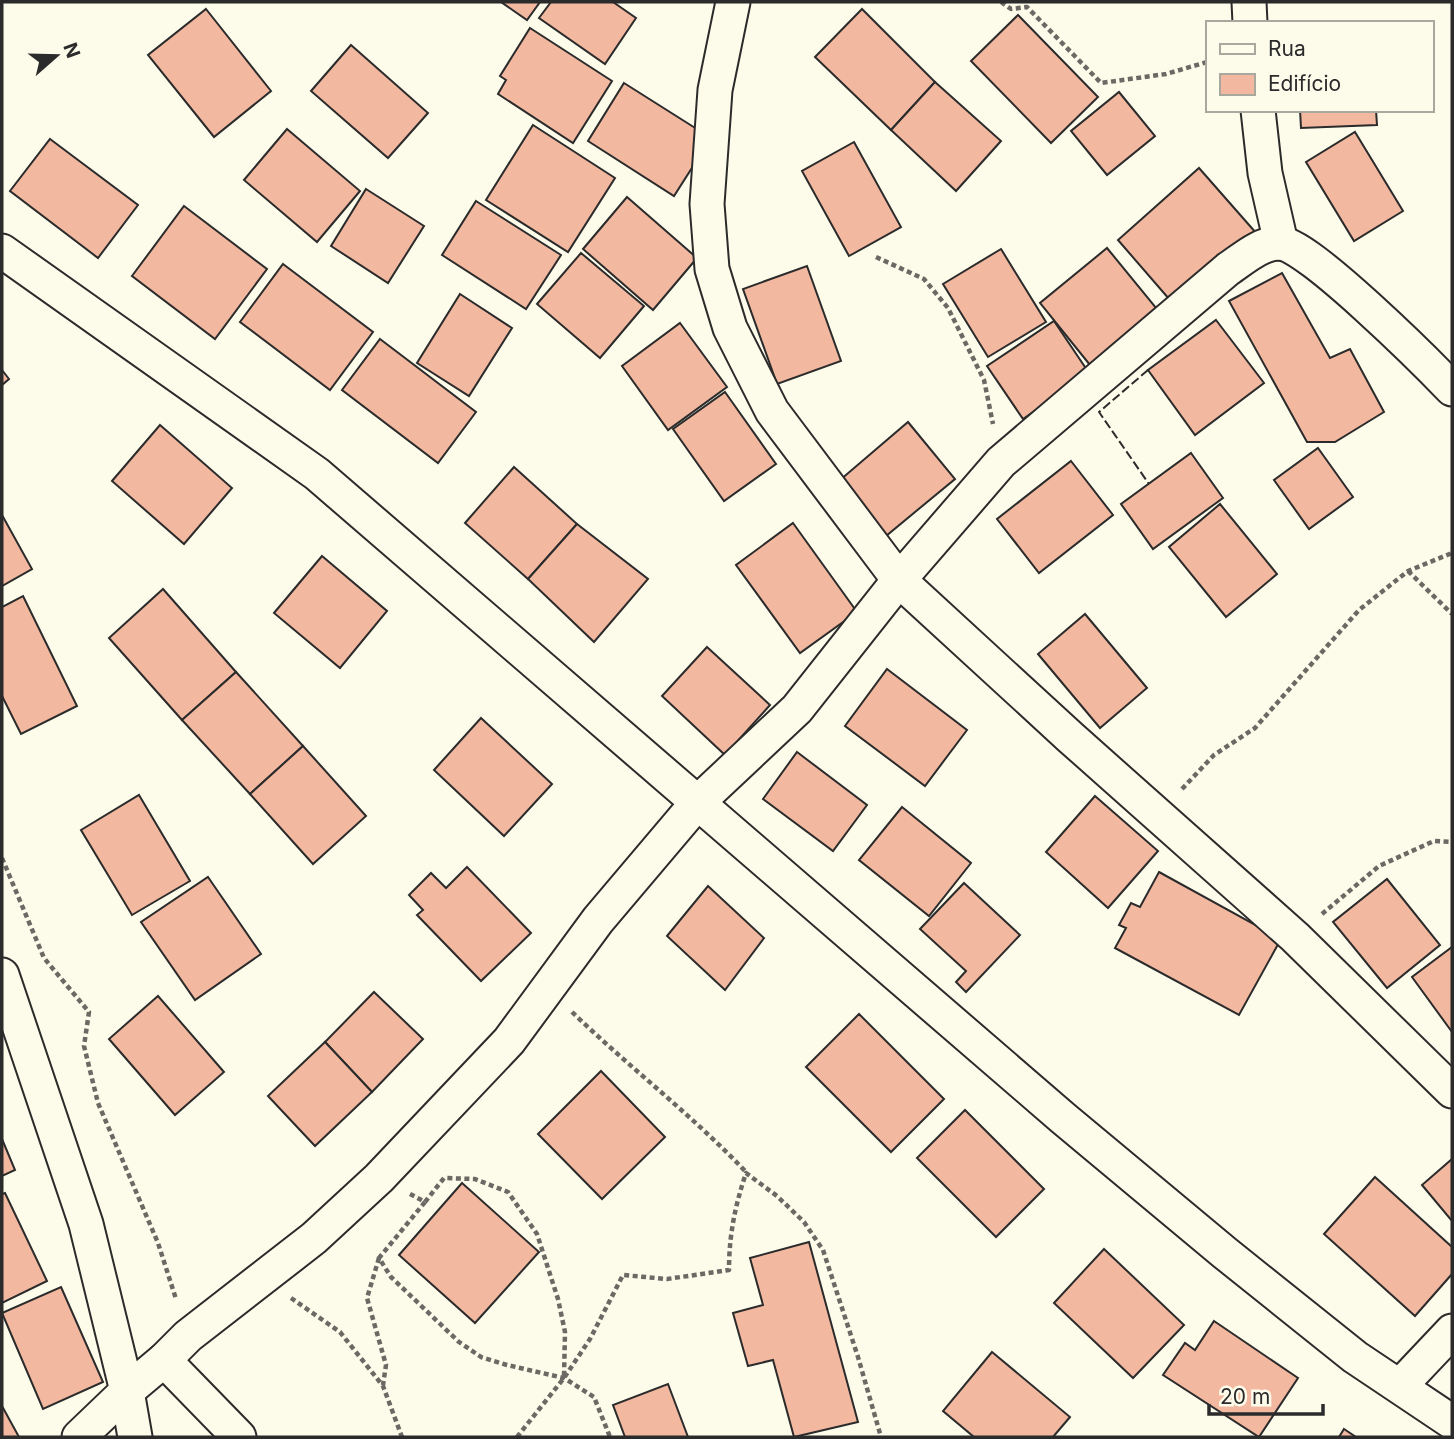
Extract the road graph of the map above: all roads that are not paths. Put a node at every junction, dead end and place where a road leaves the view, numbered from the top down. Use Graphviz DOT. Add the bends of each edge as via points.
graph roads {
  1 [pos="733,2"];
  2 [pos="1250,2"];
  3 [pos="1250,21"];
  4 [pos="1258,112"];
  5 [pos="1281,243"];
  6 [pos="2,251"];
  7 [pos="1452,389"];
  8 [pos="899,580"];
  9 [pos="697,803"];
  10 [pos="2,975"];
  11 [pos="1452,1091"];
  12 [pos="1452,1331"];
  13 [pos="164,1360"];
  14 [pos="1400,1386"];
  15 [pos="127,1391"];
  16 [pos="1452,1422"];
  17 [pos="79,1437"];
  18 [pos="135,1437"];
  19 [pos="239,1437"];
  1 -- 8 [label="street" via="714,103 707,204 712,270 730,328 772,411"];
  2 -- 3 [label="street"];
  4 -- 5 [label="street" via="1265,173"];
  5 -- 7 [label="street" via="1305,254 1405,340"];
  5 -- 8 [label="street" via="1256,249 1227,270 1001,463"];
  6 -- 9 [label="street" via="317,474"];
  8 -- 9 [label="street" via="797,709"];
  8 -- 11 [label="street" via="1295,937"];
  9 -- 13 [label="street" via="598,920 509,1041 379,1178 314,1238"];
  9 -- 14 [label="street" via="1205,1237 1355,1357"];
  10 -- 15 [label="street" via="86,1224"];
  12 -- 14 [label="street"];
  13 -- 15 [label="street"];
  13 -- 19 [label="street"];
  14 -- 16 [label="street"];
  15 -- 17 [label="street"];
  15 -- 18 [label="street"];
}
